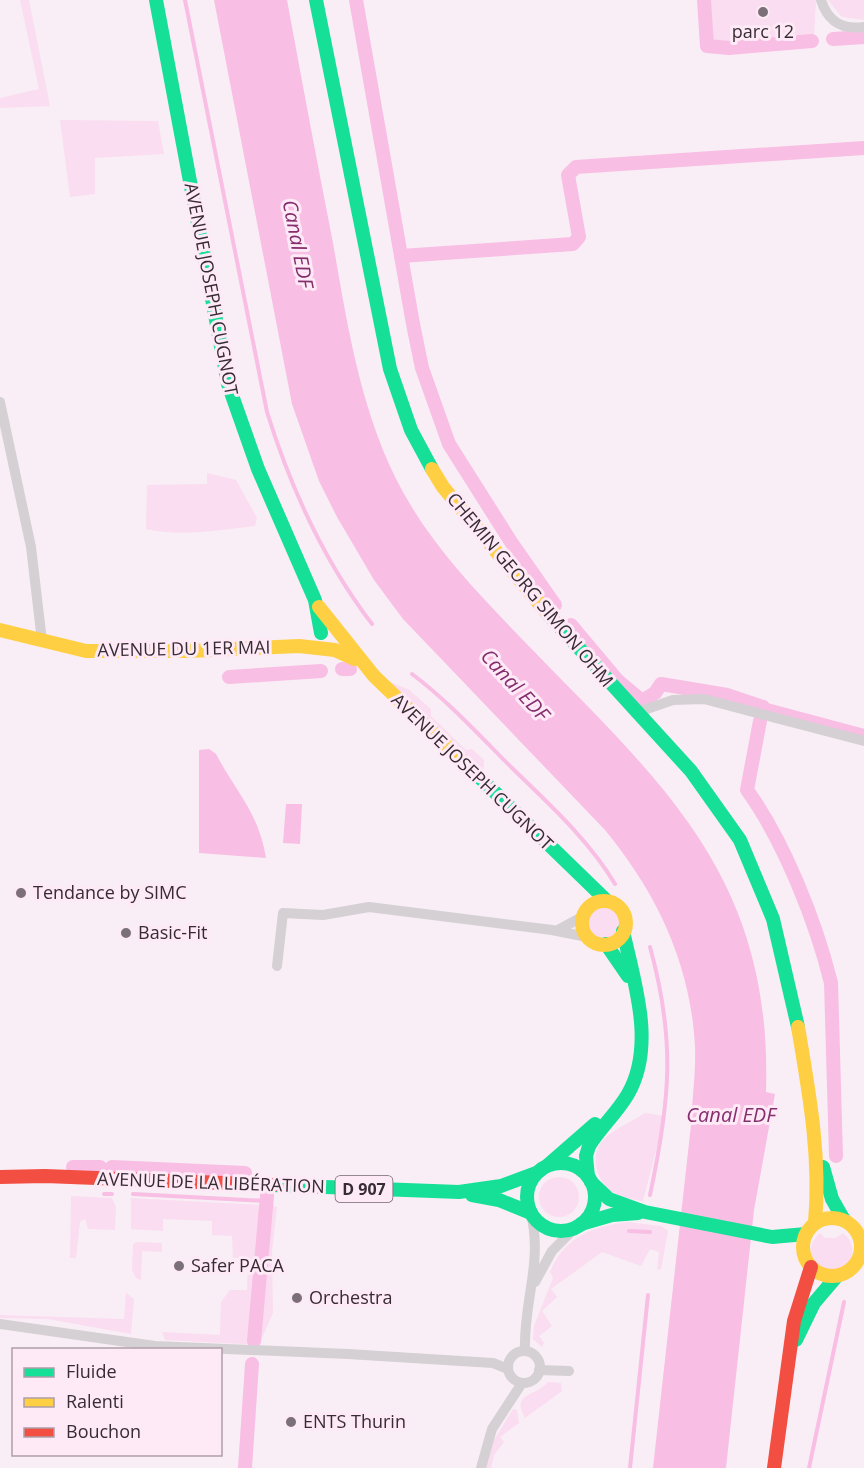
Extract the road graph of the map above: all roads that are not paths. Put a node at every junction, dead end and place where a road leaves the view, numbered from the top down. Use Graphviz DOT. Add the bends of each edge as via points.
graph roads {
  1 [pos="156,0"];
  2 [pos="316,0"];
  3 [pos="821,0"];
  4 [pos="864,27"];
  5 [pos="0,402"];
  6 [pos="0,630"];
  7 [pos="329,639"];
  8 [pos="42,641"];
  9 [pos="635,713"];
  10 [pos="864,741"];
  11 [pos="584,880"];
  12 [pos="607,901"];
  13 [pos="586,911"];
  14 [pos="558,930"];
  15 [pos="623,931"];
  16 [pos="587,937"];
  17 [pos="606,944"];
  18 [pos="277,966"];
  19 [pos="635,990"];
  20 [pos="636,1068"];
  21 [pos="817,1144"];
  22 [pos="542,1169"];
  23 [pos="0,1177"];
  24 [pos="590,1180"];
  25 [pos="459,1191"];
  26 [pos="645,1212"];
  27 [pos="531,1213"];
  28 [pos="844,1220"];
  29 [pos="578,1226"];
  30 [pos="811,1228"];
  31 [pos="772,1237"];
  32 [pos="862,1241"];
  33 [pos="808,1262"];
  34 [pos="857,1270"];
  35 [pos="837,1276"];
  36 [pos="532,1288"];
  37 [pos="0,1324"];
  38 [pos="203,1348"];
  39 [pos="222,1349"];
  40 [pos="525,1351"];
  41 [pos="790,1354"];
  42 [pos="512,1356"];
  43 [pos="493,1363"];
  44 [pos="508,1369"];
  45 [pos="539,1370"];
  46 [pos="569,1371"];
  47 [pos="522,1383"];
  48 [pos="481,1468"];
  49 [pos="774,1468"];
  1 -- 7 [label="main road, AVENUE JOSEPH CUGNOT" via="228,384 258,469"];
  2 -- 9 [label="main road, CHEMIN GEORG SIMON OHM" via="386,352 411,435 443,487"];
  3 -- 4 [label="street" via="836,23 851,29"];
  5 -- 8 [label="street" via="31,547"];
  6 -- 8 [label="main road, AVENUE DU 1ER MAI"];
  7 -- 8 [label="main road, AVENUE DU 1ER MAI" via="299,646 124,653 86,651"];
  7 -- 11 [label="main road, AVENUE JOSEPH CUGNOT" via="360,662"];
  9 -- 10 [label="street" via="673,700 704,699"];
  9 -- 21 [label="main road, CHEMIN GEORG SIMON OHM" via="713,799 741,842 760,886 785,965"];
  11 -- 12 [label="main road, AVENUE JOSEPH CUGNOT"];
  11 -- 13 [label="main road"];
  12 -- 13 [label="main road"];
  12 -- 15 [label="main road" via="622,911"];
  13 -- 14 [label="street"];
  13 -- 16 [label="main road" via="582,924"];
  14 -- 16 [label="street"];
  14 -- 18 [label="street" via="369,907 323,915 282,914"];
  15 -- 17 [label="main road" via="619,938"];
  15 -- 19 [label="main road"];
  16 -- 17 [label="main road"];
  17 -- 19 [label="main road"];
  19 -- 20 [label="main road" via="641,1040"];
  20 -- 22 [label="main road" via="614,1103 590,1130"];
  20 -- 24 [label="main road" via="625,1098 589,1146 586,1156"];
  21 -- 28 [label="main road, CHEMIN GEORG SIMON OHM" via="832,1199"];
  21 -- 30 [label="main road, CHEMIN GEORG SIMON OHM"];
  22 -- 24 [label="main road" via="570,1164"];
  22 -- 25 [label="main road, AVENUE DE LA LIBÉRATION / D 907" via="501,1186"];
  22 -- 27 [label="main road" via="527,1192"];
  23 -- 25 [label="main road, AVENUE DE LA LIBÉRATION / D 907"];
  24 -- 26 [label="main road" via="609,1199"];
  24 -- 29 [label="main road" via="594,1205"];
  25 -- 27 [label="main road, AVENUE DE LA LIBÉRATION / D 907" via="499,1200"];
  26 -- 29 [label="main road" via="612,1215"];
  26 -- 31 [label="main road"];
  27 -- 29 [label="main road" via="554,1230"];
  27 -- 36 [label="street" via="536,1240"];
  28 -- 30 [label="main road" via="829,1218"];
  28 -- 32 [label="main road"];
  29 -- 36 [label="street" via="552,1251"];
  30 -- 31 [label="main road"];
  30 -- 33 [label="main road" via="803,1245"];
  31 -- 33 [label="main road"];
  32 -- 34 [label="main road"];
  33 -- 35 [label="main road" via="823,1275"];
  33 -- 41 [label="main road"];
  34 -- 35 [label="main road"];
  35 -- 41 [label="main road" via="813,1303"];
  36 -- 40 [label="street"];
  37 -- 38 [label="street" via="155,1346"];
  39 -- 43 [label="street"];
  40 -- 42 [label="street"];
  40 -- 45 [label="street" via="538,1360"];
  41 -- 49 [label="main road"];
  42 -- 43 [label="street"];
  42 -- 44 [label="street"];
  43 -- 44 [label="street"];
  44 -- 47 [label="street" via="513,1379"];
  45 -- 46 [label="street"];
  45 -- 47 [label="street" via="535,1379"];
  47 -- 48 [label="street" via="492,1428"];
}
